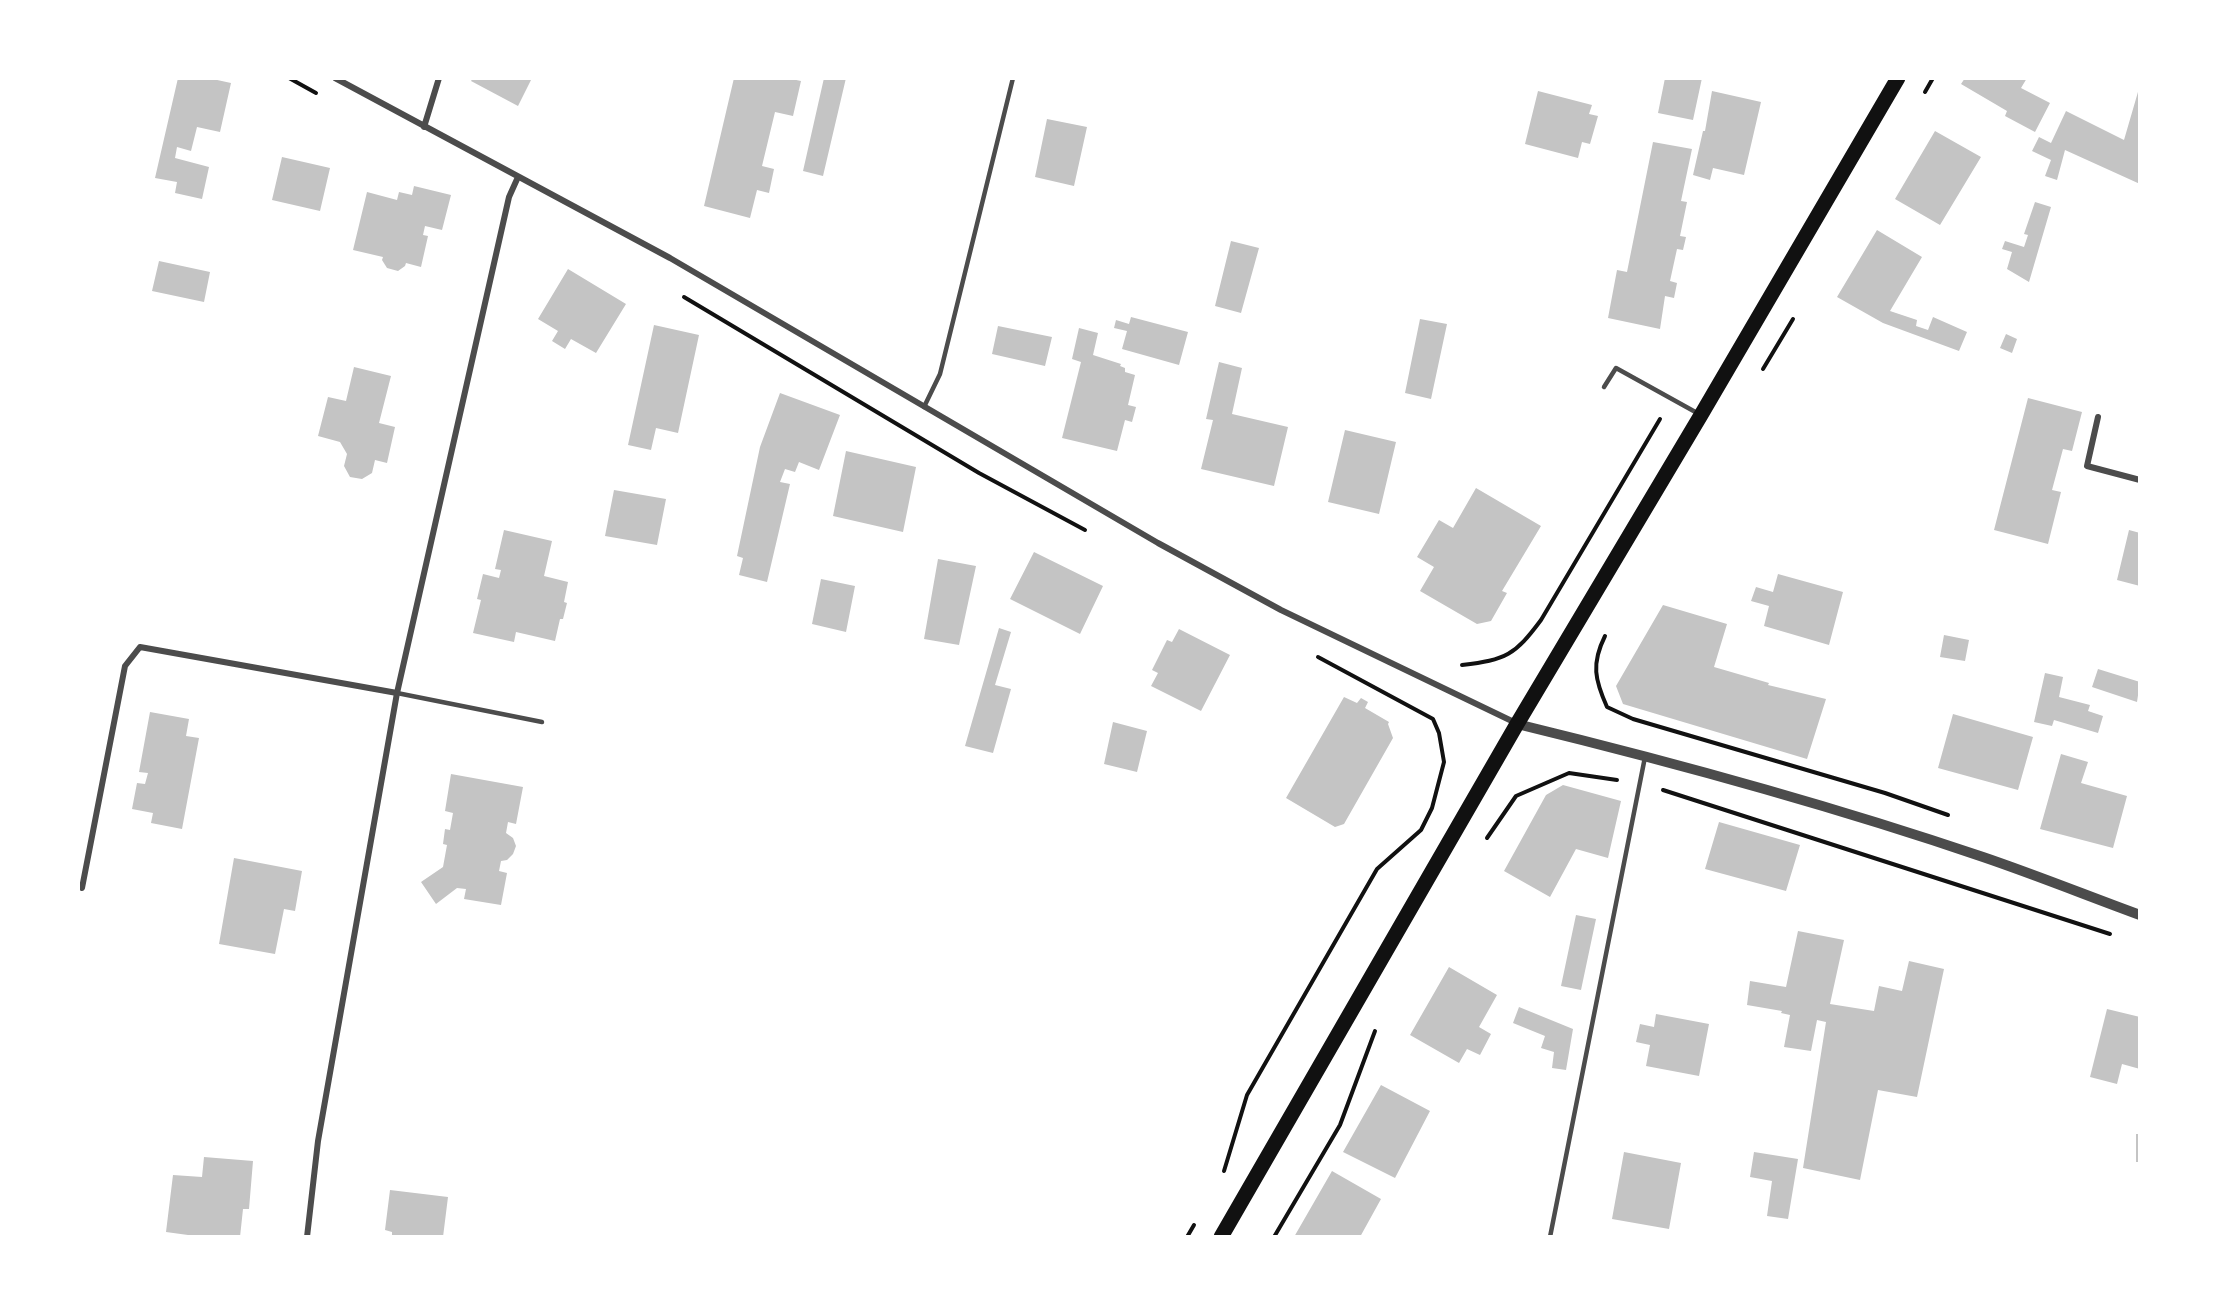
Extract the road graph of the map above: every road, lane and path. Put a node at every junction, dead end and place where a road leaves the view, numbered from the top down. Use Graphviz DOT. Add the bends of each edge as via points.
graph roads {
  1 [pos="335,78"];
  2 [pos="440,78"];
  3 [pos="1013,78"];
  4 [pos="1898,78"];
  5 [pos="424,127"];
  6 [pos="518,177"];
  7 [pos="674,291"];
  8 [pos="1769,359"];
  9 [pos="1757,379"];
  10 [pos="1604,387"];
  11 [pos="924,407"];
  12 [pos="2097,417"];
  13 [pos="1698,420"];
  14 [pos="979,473"];
  15 [pos="2140,480"];
  16 [pos="1605,635"];
  17 [pos="1462,664"];
  18 [pos="1355,677"];
  19 [pos="397,693"];
  20 [pos="1633,719"];
  21 [pos="542,722"];
  22 [pos="1517,724"];
  23 [pos="1645,757"];
  24 [pos="1639,784"];
  25 [pos="1483,843"];
  26 [pos="82,888"];
  27 [pos="2140,915"];
  28 [pos="2118,937"];
  29 [pos="1377,1026"];
  30 [pos="1220,1179"];
  31 [pos="1198,1218"];
  32 [pos="307,1237"];
  33 [pos="1187,1237"];
  34 [pos="1221,1237"];
  35 [pos="1275,1237"];
  36 [pos="1550,1237"];
  1 -- 5 [label="street"];
  2 -- 5 [label="street"];
  3 -- 11 [label="lane" via="940,374"];
  4 -- 13 [label="main road"];
  5 -- 6 [label="street"];
  6 -- 11 [label="street" via="670,258"];
  6 -- 19 [label="street" via="509,197"];
  7 -- 14 [label="path"];
  8 -- 9 [label="path"];
  10 -- 13 [label="lane" via="1616,368"];
  11 -- 22 [label="street" via="1281,610"];
  12 -- 15 [label="street" via="2087,466"];
  13 -- 17 [label="path" via="1660,418 1530,635 1513,652 1489,662"];
  13 -- 22 [label="main road"];
  16 -- 20 [label="path" via="1596,653 1596,682 1607,707"];
  18 -- 30 [label="path" via="1433,719 1444,762 1432,808 1421,830 1377,869 1247,1095"];
  19 -- 21 [label="lane"];
  19 -- 26 [label="street" via="140,647 125,666"];
  19 -- 32 [label="street" via="318,1141"];
  22 -- 23 [label="street"];
  22 -- 34 [label="main road"];
  23 -- 24 [label="lane"];
  23 -- 27 [label="street" via="1971,854"];
  24 -- 25 [label="path" via="1569,773 1516,796"];
  24 -- 28 [label="path"];
  24 -- 36 [label="lane"];
  29 -- 35 [label="path" via="1340,1125"];
  31 -- 33 [label="path"];
}
